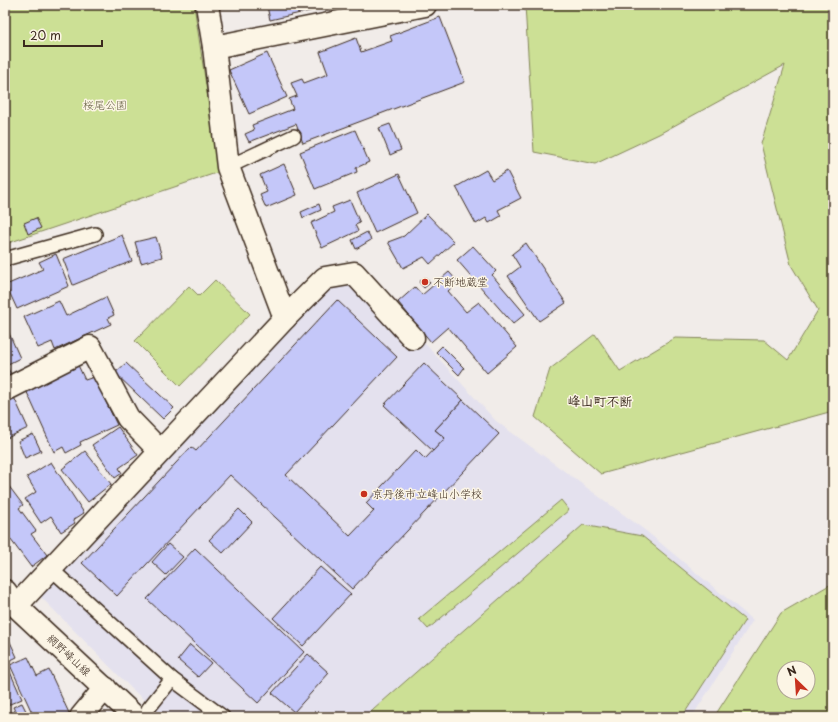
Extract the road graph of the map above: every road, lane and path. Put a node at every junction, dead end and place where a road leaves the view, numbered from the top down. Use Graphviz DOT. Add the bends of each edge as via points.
graph roads {
  1 [pos="207,5"];
  2 [pos="425,5"];
  3 [pos="214,47"];
  4 [pos="294,136"];
  5 [pos="228,167"];
  6 [pos="95,234"];
  7 [pos="5,259"];
  8 [pos="285,318"];
  9 [pos="413,338"];
  10 [pos="5,390"];
  11 [pos="160,451"];
  12 [pos="50,568"];
  13 [pos="10,598"];
  14 [pos="172,679"];
  15 [pos="105,688"];
  16 [pos="141,713"];
  17 [pos="81,717"];
  18 [pos="223,717"];
  1 -- 3 [label="street"];
  2 -- 3 [label="street"];
  3 -- 5 [label="street"];
  4 -- 5 [label="lane"];
  5 -- 8 [label="street"];
  6 -- 7 [label="lane"];
  8 -- 9 [label="street" via="325,278 354,273"];
  8 -- 11 [label="street"];
  10 -- 11 [label="street" via="90,347 128,418"];
  11 -- 12 [label="street"];
  12 -- 13 [label="street"];
  12 -- 14 [label="lane"];
  13 -- 15 [label="street, 網野峰山線"];
  14 -- 16 [label="lane"];
  14 -- 18 [label="lane"];
  15 -- 16 [label="street, 網野峰山線"];
  15 -- 17 [label="street"];
}
